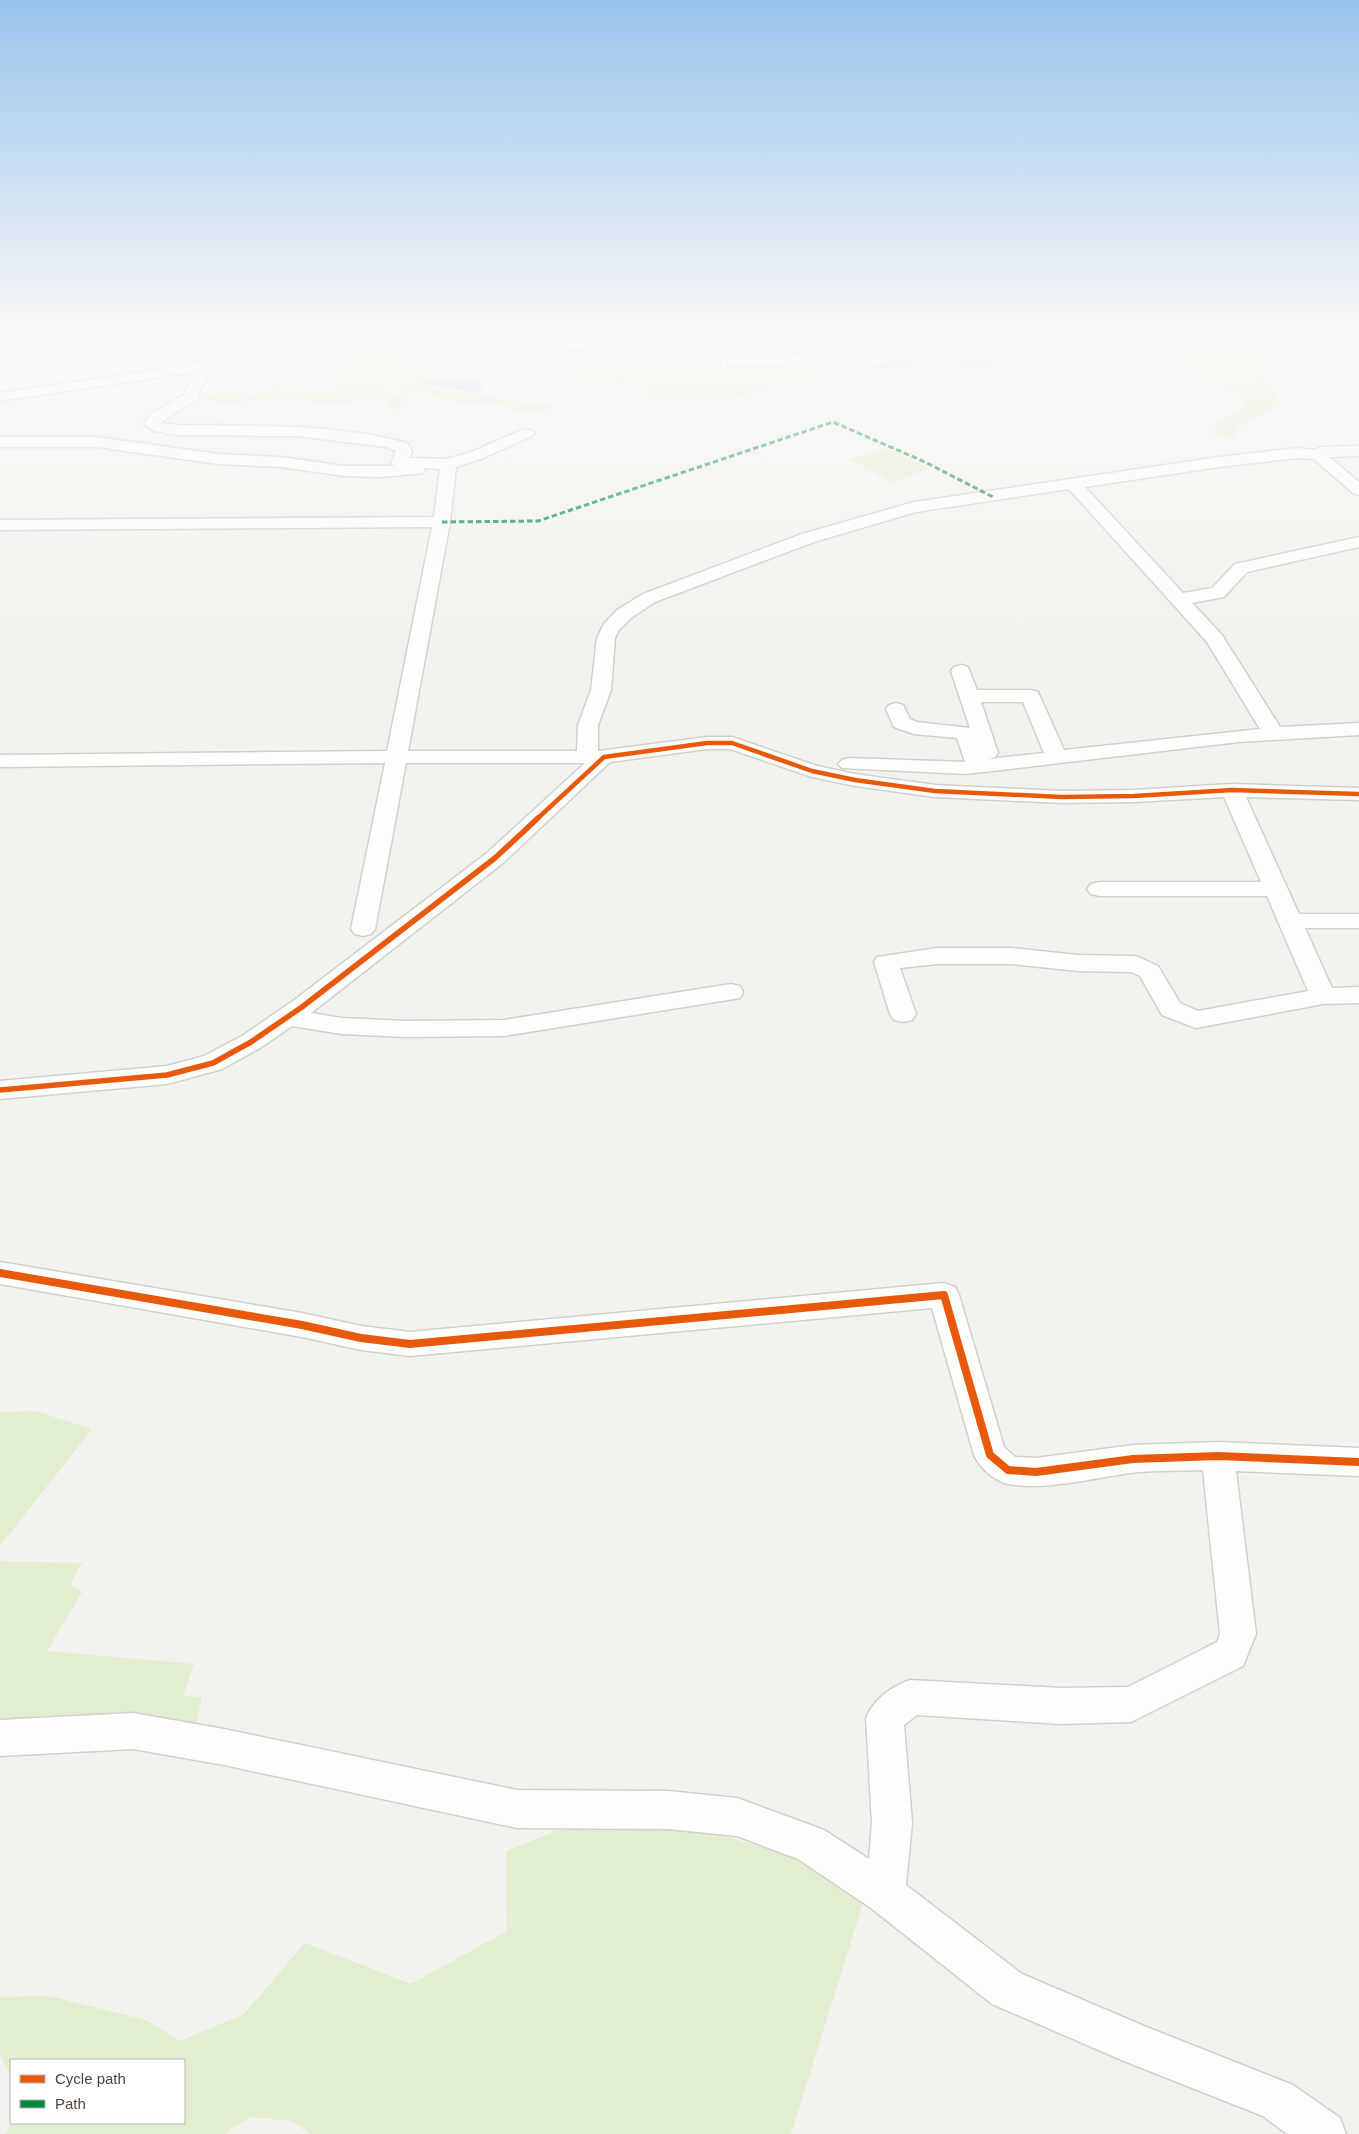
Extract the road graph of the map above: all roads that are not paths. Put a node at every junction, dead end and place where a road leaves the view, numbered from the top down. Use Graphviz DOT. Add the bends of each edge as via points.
graph roads {
  1 [pos="326,435"];
  2 [pos="523,435"];
  3 [pos="0,442"];
  4 [pos="1359,451"];
  5 [pos="1320,454"];
  6 [pos="448,466"];
  7 [pos="1074,485"];
  8 [pos="1359,490"];
  9 [pos="442,522"];
  10 [pos="0,525"];
  11 [pos="1359,542"];
  12 [pos="1180,599"];
  13 [pos="961,671"];
  14 [pos="970,696"];
  15 [pos="896,709"];
  16 [pos="1359,729"];
  17 [pos="1274,734"];
  18 [pos="732,743"];
  19 [pos="397,757"];
  20 [pos="596,757"];
  21 [pos="1057,758"];
  22 [pos="0,762"];
  23 [pos="985,766"];
  24 [pos="1232,790"];
  25 [pos="1359,794"];
  26 [pos="1099,889"];
  27 [pos="1276,889"];
  28 [pos="1289,920"];
  29 [pos="1359,921"];
  30 [pos="363,929"];
  31 [pos="732,992"];
  32 [pos="1359,995"];
  33 [pos="1323,996"];
  34 [pos="903,1014"];
  35 [pos="288,1017"];
  36 [pos="0,1090"];
  37 [pos="0,1273"];
  38 [pos="1218,1456"];
  39 [pos="1359,1462"];
  40 [pos="0,1738"];
  41 [pos="885,1894"];
  42 [pos="1324,2134"];
  1 -- 6 [label="street" via="401,446 404,451 399,463"];
  2 -- 6 [label="street"];
  3 -- 6 [label="street" via="97,442 218,459 281,462 344,471 382,472"];
  4 -- 5 [label="street"];
  5 -- 7 [label="street" via="1297,453 1219,462"];
  5 -- 8 [label="street"];
  6 -- 9 [label="street"];
  7 -- 12 [label="street"];
  7 -- 20 [label="street" via="945,502 880,516 808,538 649,598 624,614 606,638 601,690 588,725"];
  9 -- 10 [label="street"];
  9 -- 19 [label="street"];
  11 -- 12 [label="street" via="1253,564 1241,568 1218,593"];
  12 -- 17 [label="street" via="1215,639"];
  13 -- 14 [label="street"];
  14 -- 21 [label="street" via="1031,696"];
  14 -- 23 [label="street"];
  15 -- 23 [label="street" via="900,723 914,728 965,733"];
  16 -- 17 [label="street"];
  17 -- 21 [label="street"];
  18 -- 20 [label="street" via="706,743"];
  18 -- 23 [label="street" via="834,763"];
  18 -- 24 [label="street" via="812,771 935,791 1062,797"];
  19 -- 20 [label="street"];
  19 -- 22 [label="street"];
  19 -- 30 [label="street"];
  20 -- 35 [label="street" via="494,858"];
  21 -- 23 [label="street"];
  24 -- 25 [label="street"];
  24 -- 27 [label="street"];
  26 -- 27 [label="street"];
  27 -- 28 [label="street"];
  28 -- 29 [label="street"];
  28 -- 33 [label="street"];
  31 -- 35 [label="street" via="504,1028 342,1026"];
  32 -- 33 [label="street"];
  33 -- 34 [label="street" via="1196,1020 1171,1009 1150,971 1136,964 1078,963 1012,956 936,956 886,962"];
  35 -- 36 [label="street" via="213,1063 167,1075"];
  37 -- 38 [label="street" via="410,1344 944,1295 990,1455 1008,1470 1036,1472 1133,1459"];
  38 -- 39 [label="street"];
  38 -- 41 [label="street" via="1238,1634 1230,1654 1131,1704 1062,1706 910,1697 884,1718 892,1823"];
  40 -- 41 [label="street" via="133,1731 516,1809 668,1810 736,1817 810,1844"];
  41 -- 42 [label="street" via="1006,1989 1139,2046 1278,2100"];
}
